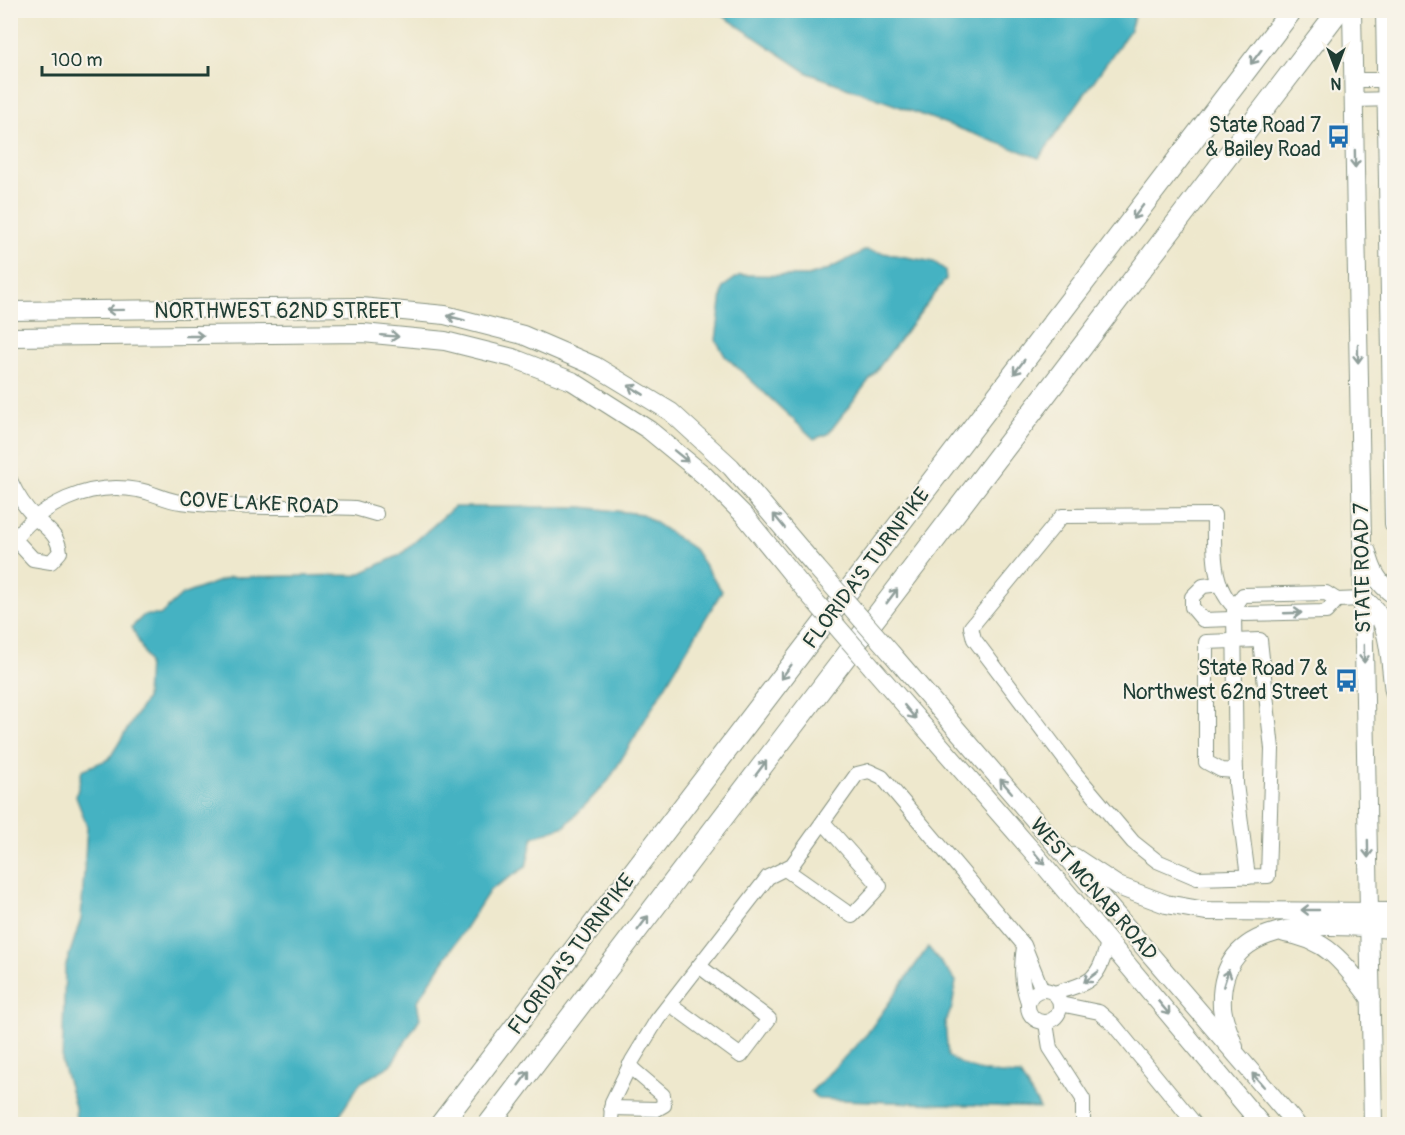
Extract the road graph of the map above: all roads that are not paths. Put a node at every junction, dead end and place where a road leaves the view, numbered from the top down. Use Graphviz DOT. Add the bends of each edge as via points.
graph roads {
  1 [pos="1292,10"];
  2 [pos="1339,10"];
  3 [pos="1352,10"];
  4 [pos="1385,10"];
  5 [pos="1353,80"];
  6 [pos="1391,80"];
  7 [pos="1391,99"];
  8 [pos="1354,100"];
  9 [pos="10,311"];
  10 [pos="10,337"];
  11 [pos="1393,364"];
  12 [pos="10,480"];
  13 [pos="376,514"];
  14 [pos="35,517"];
  15 [pos="1395,524"];
  16 [pos="1361,533"];
  17 [pos="12,540"];
  18 [pos="1220,584"];
  19 [pos="1262,594"];
  20 [pos="1395,595"];
  21 [pos="1363,599"];
  22 [pos="1337,600"];
  23 [pos="1233,614"];
  24 [pos="1263,614"];
  25 [pos="1234,641"];
  26 [pos="892,654"];
  27 [pos="872,667"];
  28 [pos="1395,691"];
  29 [pos="1236,771"];
  30 [pos="823,822"];
  31 [pos="1058,847"];
  32 [pos="785,868"];
  33 [pos="1248,877"];
  34 [pos="1395,912"];
  35 [pos="1369,919"];
  36 [pos="1395,928"];
  37 [pos="1274,932"];
  38 [pos="1108,942"];
  39 [pos="1024,945"];
  40 [pos="699,966"];
  41 [pos="1052,996"];
  42 [pos="1371,999"];
  43 [pos="1028,1002"];
  44 [pos="670,1004"];
  45 [pos="1046,1023"];
  46 [pos="1236,1054"];
  47 [pos="629,1066"];
  48 [pos="611,1108"];
  49 [pos="441,1125"];
  50 [pos="489,1125"];
  51 [pos="611,1125"];
  52 [pos="1083,1125"];
  53 [pos="1195,1125"];
  54 [pos="1261,1125"];
  55 [pos="1296,1125"];
  56 [pos="1373,1125"];
  1 -- 49 [label="highway, FLORIDA'S TURNPIKE, one-way"];
  50 -- 2 [label="highway, FLORIDA'S TURNPIKE, one-way"];
  3 -- 5 [label="main road, STATE ROAD 7"];
  4 -- 6 [label="main road, STATE ROAD 7"];
  5 -- 6 [label="street"];
  5 -- 8 [label="main road, STATE ROAD 7"];
  6 -- 7 [label="main road, STATE ROAD 7"];
  7 -- 8 [label="street"];
  7 -- 11 [label="main road, STATE ROAD 7"];
  8 -- 16 [label="main road, STATE ROAD 7, one-way"];
  26 -- 9 [label="main road, NORTHWEST 62ND STREET, one-way, bridge" via="739,475 671,412 595,366 523,335 445,315 361,307"];
  10 -- 27 [label="main road, NORTHWEST 62ND STREET, one-way, bridge" via="363,333 445,341 513,358 572,381 649,430 705,476 744,515"];
  11 -- 15 [label="main road, STATE ROAD 7"];
  12 -- 14 [label="street"];
  13 -- 14 [label="street, COVE LAKE ROAD" via="355,508 179,502 136,489 110,488 88,489"];
  14 -- 17 [label="street, COVE LAKE ROAD"];
  14 -- 17 [label="street" via="59,543 57,558 33,560"];
  16 -- 20 [label="main road" via="1373,573"];
  16 -- 21 [label="main road, STATE ROAD 7"];
  18 -- 23 [label="street"];
  18 -- 23 [label="street" via="1203,586 1192,597 1192,607 1203,620"];
  18 -- 33 [label="street" via="1215,567 1214,515 1062,516 970,627 974,639 1075,773 1133,842 1157,861 1197,878"];
  19 -- 22 [label="street" via="1326,593"];
  19 -- 23 [label="street" via="1243,595"];
  19 -- 24 [label="street"];
  21 -- 22 [label="street"];
  21 -- 28 [label="main road" via="1383,620"];
  21 -- 35 [label="main road, STATE ROAD 7, one-way"];
  24 -- 22 [label="street, one-way" via="1326,612"];
  23 -- 24 [label="street"];
  23 -- 25 [label="street"];
  25 -- 29 [label="street"];
  25 -- 29 [label="street" via="1206,642 1206,762 1221,770"];
  25 -- 33 [label="street" via="1260,640 1272,749 1268,876"];
  31 -- 26 [label="main road, WEST MCNAB ROAD, one-way"];
  27 -- 38 [label="main road, WEST MCNAB ROAD, one-way"];
  29 -- 33 [label="street"];
  30 -- 32 [label="street" via="792,865"];
  30 -- 32 [label="street" via="880,886 852,916"];
  30 -- 39 [label="street" via="856,774 868,771 882,777"];
  35 -- 31 [label="main road, one-way" via="1206,911 1166,904 1118,886"];
  31 -- 46 [label="main road, WEST MCNAB ROAD"];
  32 -- 40 [label="street" via="768,877"];
  34 -- 35 [label="main road"];
  35 -- 36 [label="main road"];
  35 -- 37 [label="main road"];
  35 -- 42 [label="main road, STATE ROAD 7"];
  37 -- 42 [label="main road" via="1300,935 1329,949"];
  46 -- 37 [label="main road, one-way" via="1222,1009 1223,985 1241,951"];
  38 -- 41 [label="street, WEST MCNAB ROAD, one-way" via="1102,967 1095,977"];
  38 -- 54 [label="main road, WEST MCNAB ROAD, one-way"];
  39 -- 41 [label="street"];
  39 -- 43 [label="street" via="1021,968"];
  40 -- 44 [label="street"];
  40 -- 44 [label="street" via="769,1019 741,1056"];
  41 -- 43 [label="street, WEST MCNAB ROAD" via="1033,994"];
  41 -- 45 [label="street" via="1059,1014"];
  41 -- 53 [label="street" via="1099,1012 1113,1024"];
  42 -- 56 [label="main road, STATE ROAD 7"];
  43 -- 45 [label="street" via="1032,1017"];
  44 -- 47 [label="street"];
  45 -- 52 [label="street" via="1050,1048 1083,1099"];
  55 -- 46 [label="main road, WEST MCNAB ROAD, one-way"];
  47 -- 48 [label="street"];
  47 -- 48 [label="street" via="663,1095 664,1105 657,1109"];
  48 -- 51 [label="street"];
}
